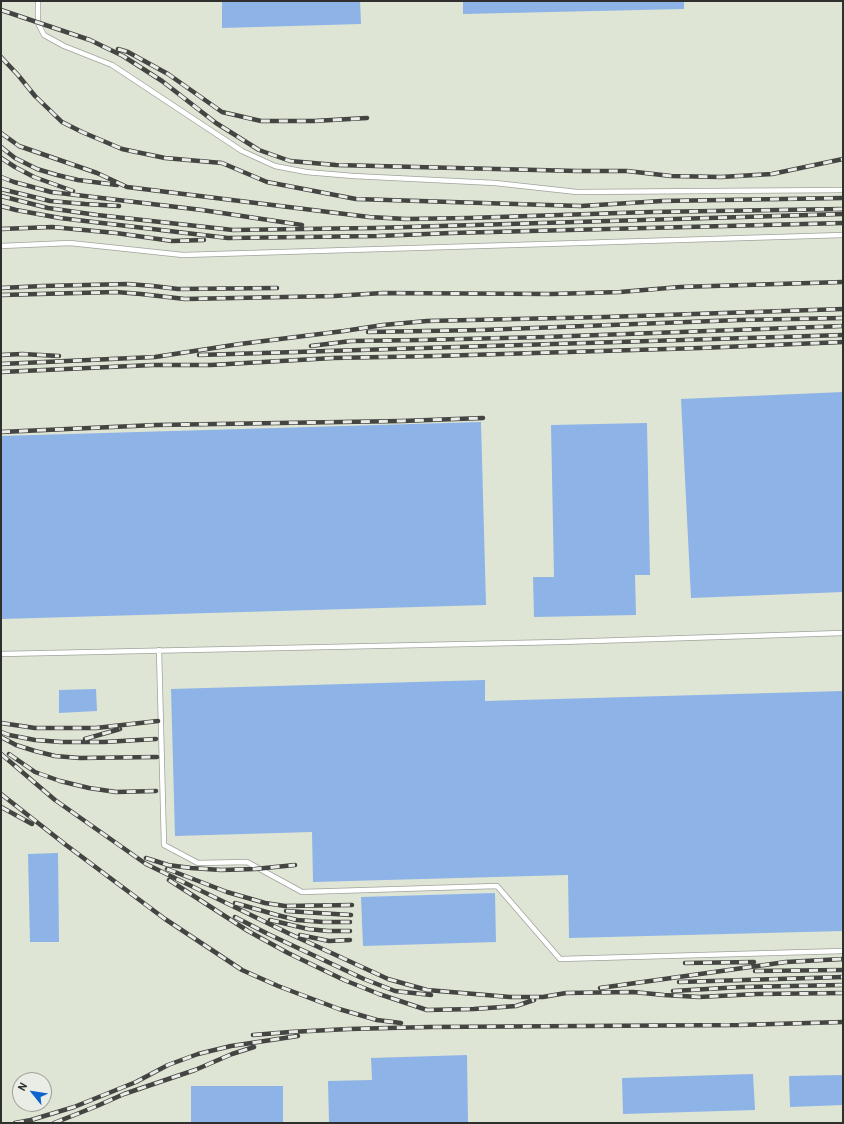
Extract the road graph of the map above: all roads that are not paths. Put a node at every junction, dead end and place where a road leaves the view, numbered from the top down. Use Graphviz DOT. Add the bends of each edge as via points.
graph roads {
  1 [pos="38,1"];
  2 [pos="843,190"];
  3 [pos="843,234"];
  4 [pos="1,246"];
  5 [pos="843,633"];
  6 [pos="159,650"];
  7 [pos="1,654"];
  8 [pos="843,951"];
  1 -- 2 [label="lane" via="38,23 44,35 112,65 242,151 275,166 352,176 495,183 577,192"];
  3 -- 4 [label="lane" via="183,255 70,243"];
  5 -- 6 [label="lane"];
  6 -- 7 [label="lane"];
  6 -- 8 [label="lane" via="164,845 198,863 247,862 302,892 497,886 560,959"];
}
